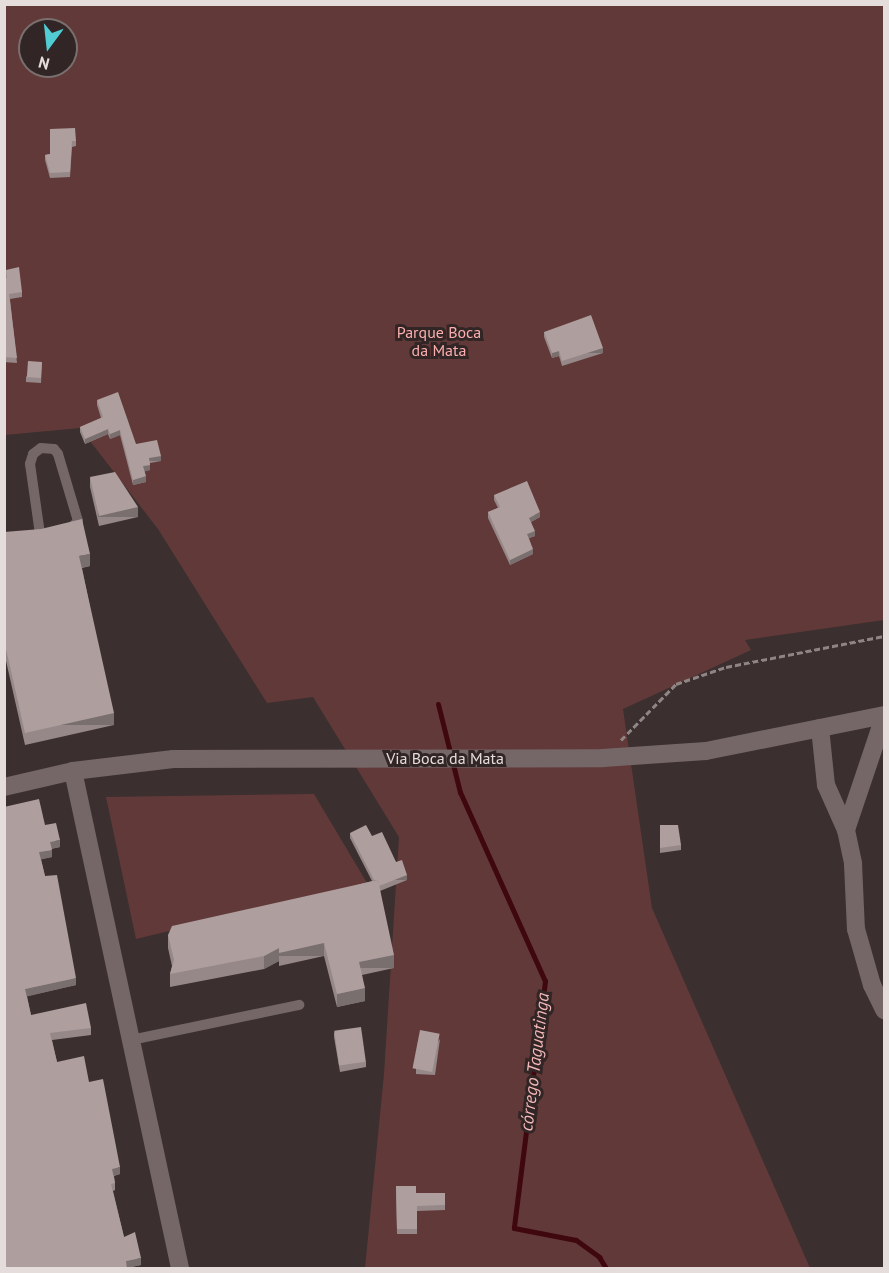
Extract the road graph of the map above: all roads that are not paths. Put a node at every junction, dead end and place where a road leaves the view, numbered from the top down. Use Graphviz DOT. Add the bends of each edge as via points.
graph roads {
  1 [pos="63,529"];
  2 [pos="52,532"];
  3 [pos="885,716"];
  4 [pos="820,728"];
  5 [pos="73,771"];
  6 [pos="4,787"];
  7 [pos="846,830"];
  8 [pos="300,1005"];
  9 [pos="885,1010"];
  10 [pos="131,1040"];
  11 [pos="180,1269"];
  1 -- 2 [label="lane" via="75,527 78,522 58,454 54,449 41,448 33,454 30,464 36,535"];
  3 -- 4 [label="street, Via Boca da Mata"];
  3 -- 7 [label="street"];
  4 -- 5 [label="street, Via Boca da Mata" via="706,751 603,758 173,759"];
  4 -- 7 [label="street" via="826,785"];
  5 -- 6 [label="street, Via Boca da Mata"];
  5 -- 10 [label="street"];
  7 -- 9 [label="street" via="853,864 856,929 872,985"];
  8 -- 10 [label="lane"];
  10 -- 11 [label="street"];
}
